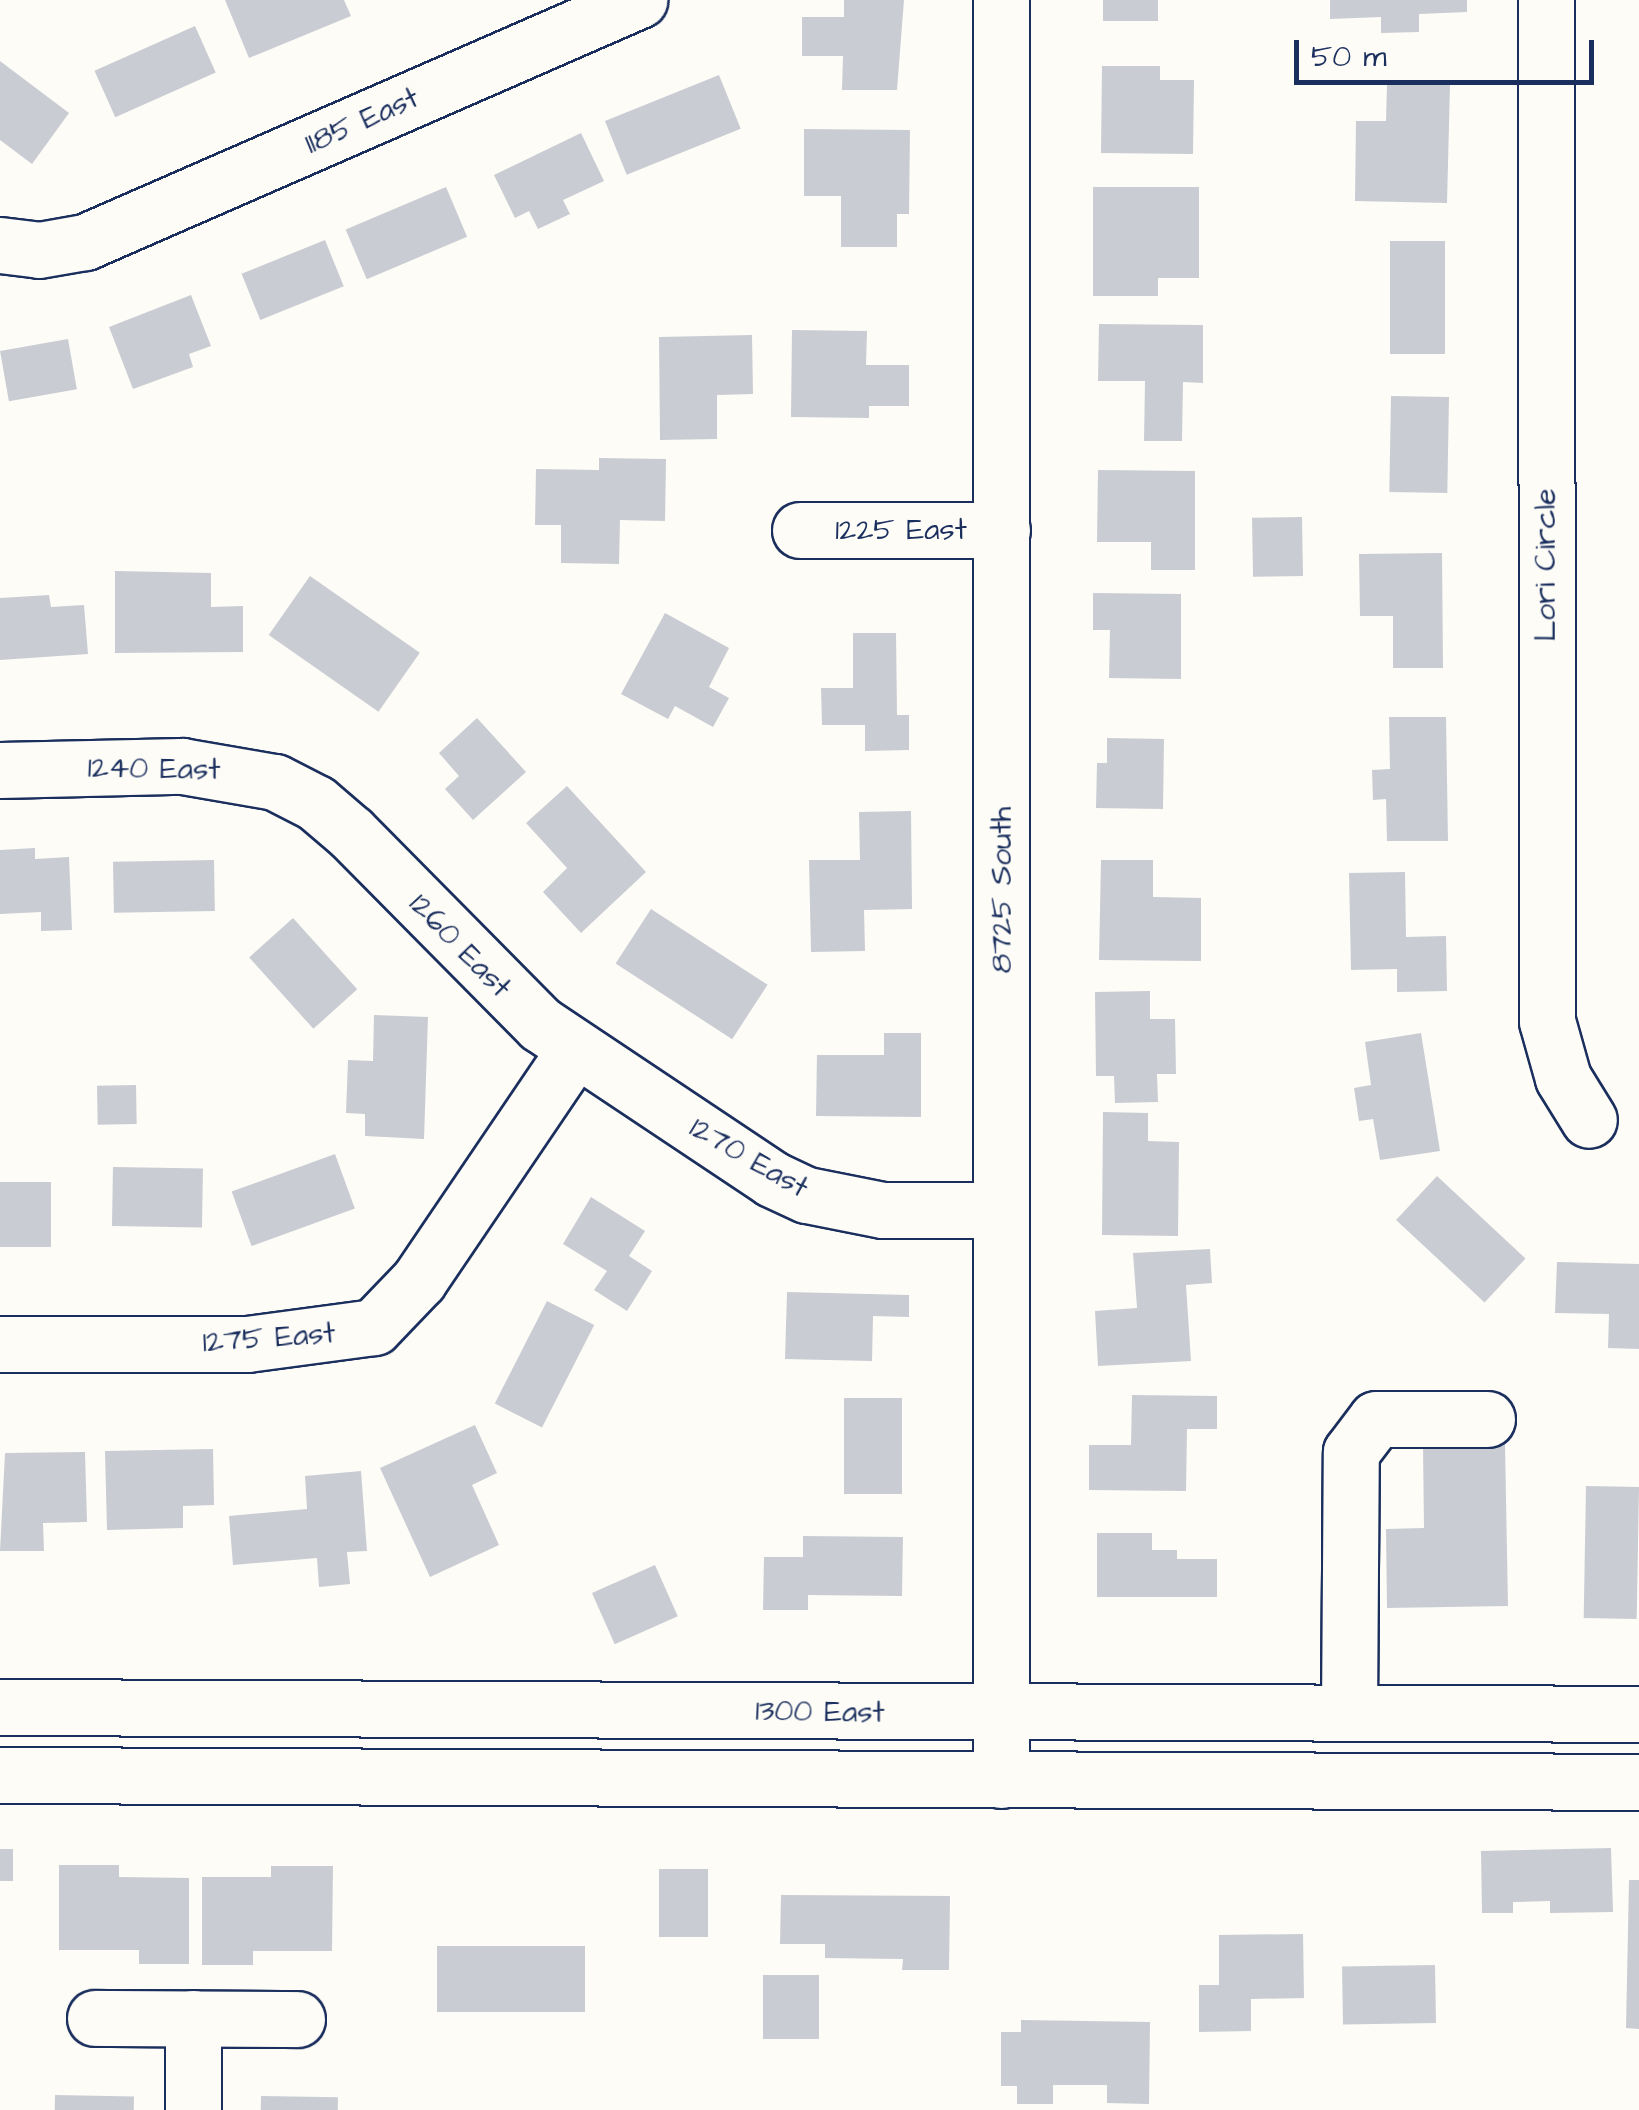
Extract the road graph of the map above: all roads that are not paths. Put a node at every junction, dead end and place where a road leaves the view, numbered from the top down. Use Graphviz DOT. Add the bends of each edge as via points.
graph roads {
  1 [pos="639,0"];
  2 [pos="1001,0"];
  3 [pos="1546,0"];
  4 [pos="0,246"];
  5 [pos="800,530"];
  6 [pos="1002,530"];
  7 [pos="0,770"];
  8 [pos="351,833"];
  9 [pos="575,1050"];
  10 [pos="1588,1120"];
  11 [pos="1001,1210"];
  12 [pos="0,1344"];
  13 [pos="1486,1419"];
  14 [pos="0,1707"];
  15 [pos="1349,1713"];
  16 [pos="1001,1714"];
  17 [pos="1639,1714"];
  18 [pos="0,1775"];
  19 [pos="1001,1780"];
  20 [pos="1639,1782"];
  21 [pos="95,2018"];
  22 [pos="193,2018"];
  23 [pos="297,2019"];
  24 [pos="193,2110"];
  1 -- 4 [label="street, 1185 East" via="85,242 39,250"];
  2 -- 6 [label="street, 8725 South"];
  3 -- 10 [label="street, Lori Circle" via="1546,1021 1562,1078"];
  5 -- 6 [label="street, 1225 East"];
  6 -- 11 [label="street, 8725 South"];
  7 -- 8 [label="street, 1240 East" via="231,770 302,796"];
  8 -- 9 [label="street, 1260 East" via="506,995"];
  9 -- 11 [label="street, 1270 East" via="807,1195 882,1210"];
  9 -- 12 [label="street, 1275 East" via="419,1280 374,1327 247,1344"];
  11 -- 16 [label="street, 8725 South"];
  13 -- 15 [label="street" via="1376,1418 1350,1452"];
  14 -- 16 [label="street, 1300 East"];
  15 -- 16 [label="street, 1300 East"];
  15 -- 17 [label="street, 1300 East"];
  16 -- 19 [label="street, 8725 South"];
  18 -- 19 [label="street"];
  19 -- 20 [label="street"];
  21 -- 22 [label="street"];
  22 -- 23 [label="street"];
  22 -- 24 [label="street"];
}
